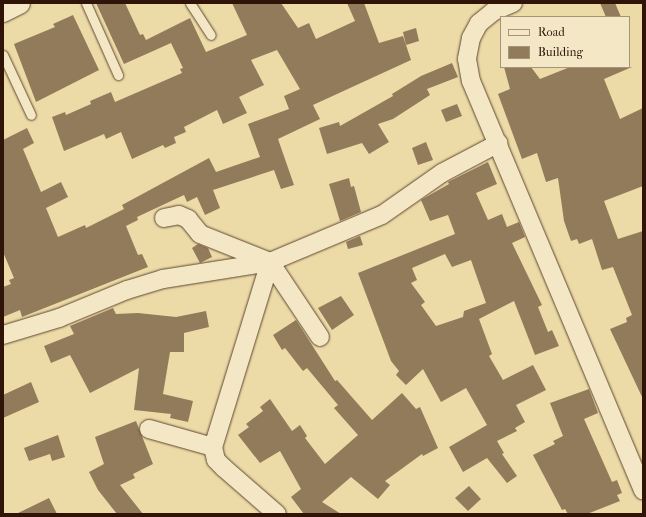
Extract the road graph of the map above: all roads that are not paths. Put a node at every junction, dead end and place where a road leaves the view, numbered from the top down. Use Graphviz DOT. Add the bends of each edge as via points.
graph roads {
  1 [pos="19,3"];
  2 [pos="86,3"];
  3 [pos="190,3"];
  4 [pos="513,3"];
  5 [pos="3,11"];
  6 [pos="210,35"];
  7 [pos="3,56"];
  8 [pos="118,75"];
  9 [pos="31,115"];
  10 [pos="499,143"];
  11 [pos="164,218"];
  12 [pos="270,262"];
  13 [pos="3,335"];
  14 [pos="320,337"];
  15 [pos="149,429"];
  16 [pos="213,447"];
  17 [pos="643,490"];
  18 [pos="277,514"];
  1 -- 5 [label="street"];
  2 -- 8 [label="lane"];
  3 -- 6 [label="lane"];
  4 -- 10 [label="street" via="494,11 479,23 470,38 467,58 471,81"];
  7 -- 9 [label="lane"];
  10 -- 12 [label="street" via="442,173 382,215"];
  10 -- 17 [label="street"];
  11 -- 12 [label="street" via="179,215 188,219 200,234"];
  12 -- 13 [label="street" via="163,279 127,290 59,318"];
  12 -- 14 [label="street"];
  12 -- 16 [label="street"];
  15 -- 16 [label="street"];
  16 -- 18 [label="street" via="216,460"];
}
